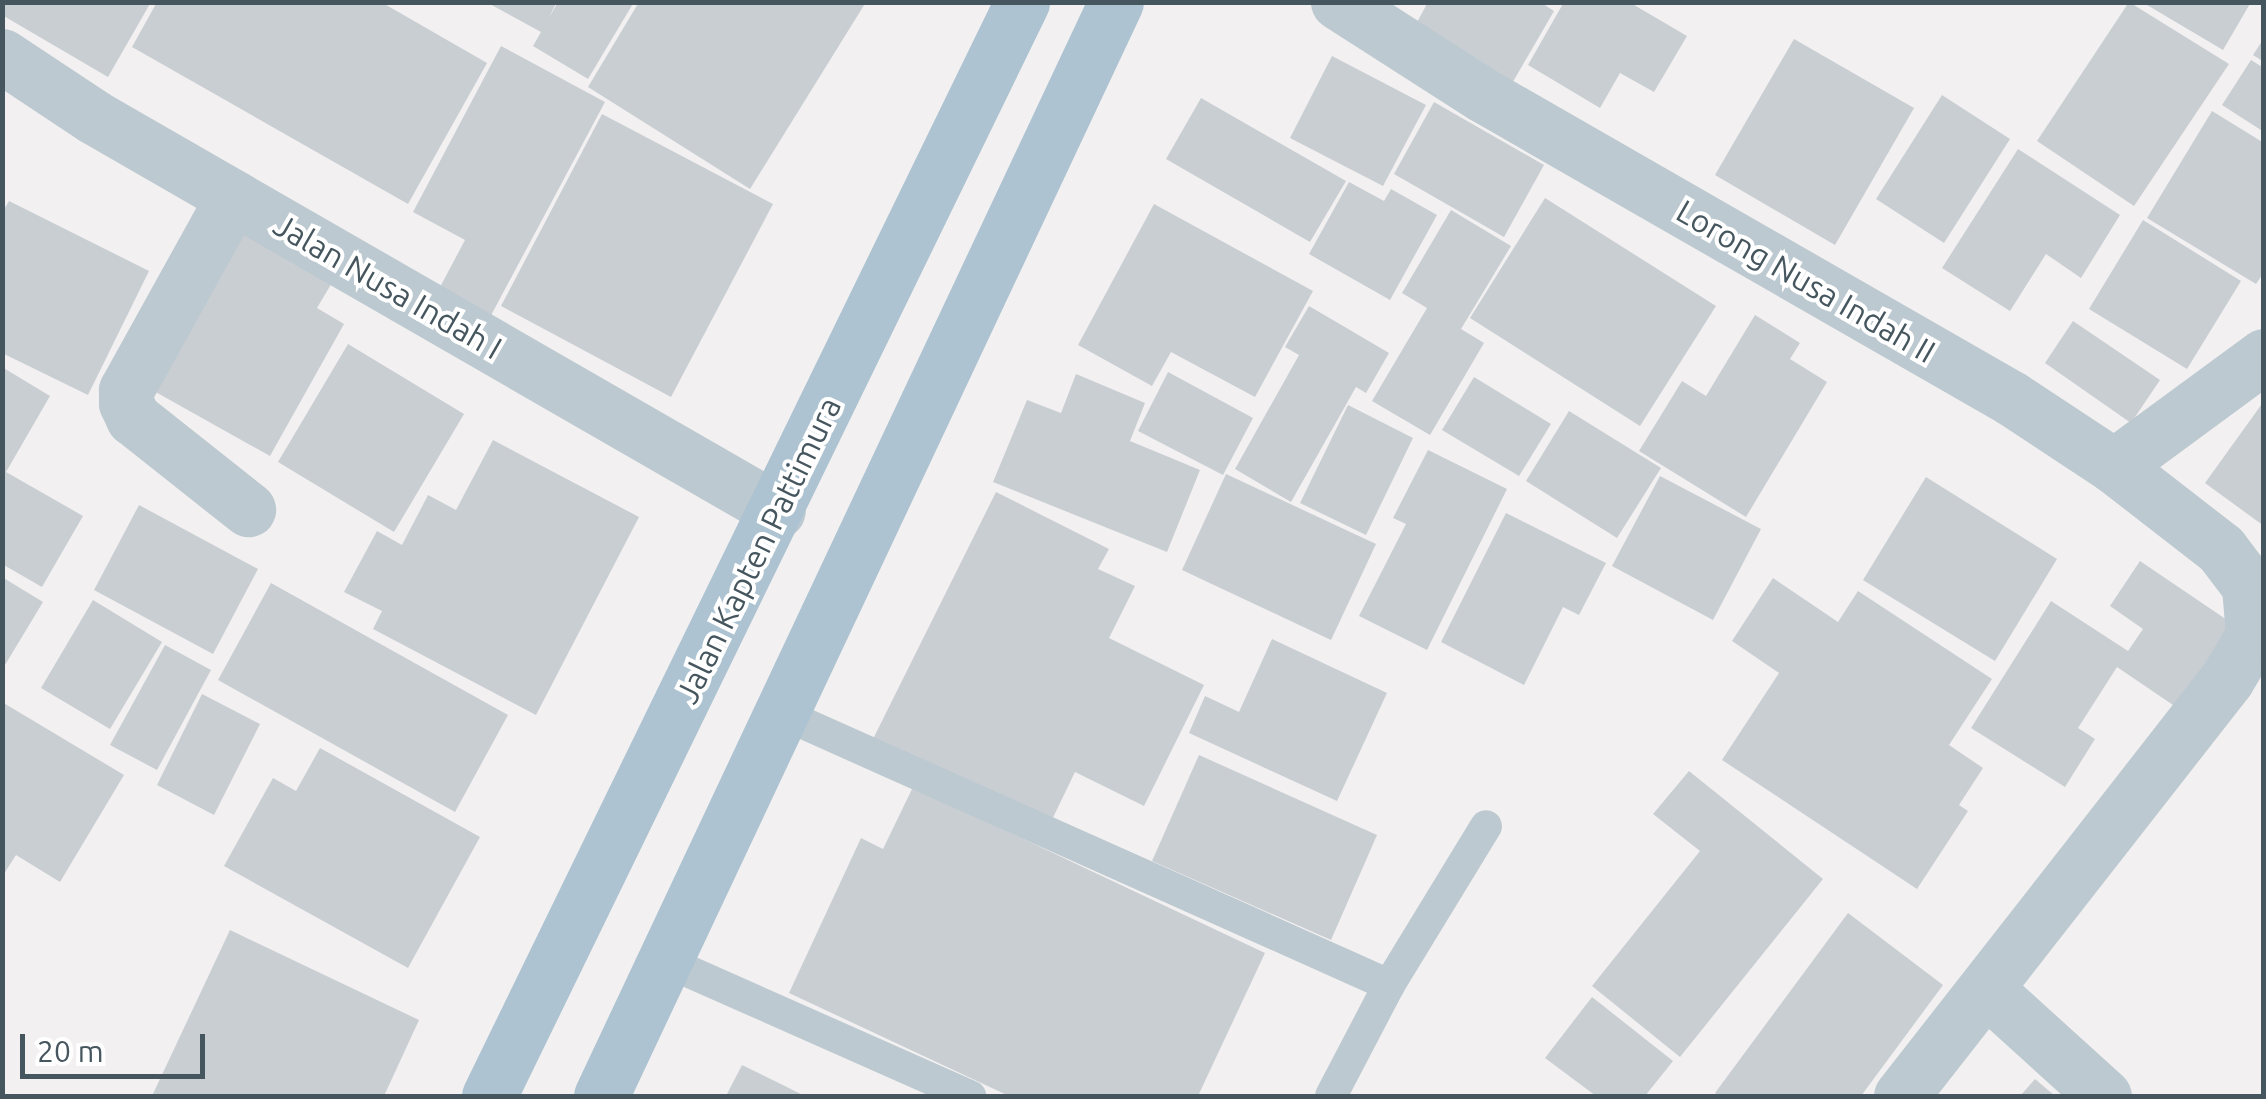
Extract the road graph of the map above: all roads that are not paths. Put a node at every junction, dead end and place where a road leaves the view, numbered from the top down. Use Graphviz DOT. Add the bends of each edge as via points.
graph roads {
  1 [pos="1022,2"];
  2 [pos="1116,2"];
  3 [pos="1338,2"];
  4 [pos="2,56"];
  5 [pos="234,197"];
  6 [pos="2264,356"];
  7 [pos="2114,466"];
  8 [pos="248,509"];
  9 [pos="778,511"];
  10 [pos="783,714"];
  11 [pos="1486,826"];
  12 [pos="665,961"];
  13 [pos="1388,985"];
  14 [pos="1987,990"];
  15 [pos="489,1096"];
  16 [pos="601,1096"];
  17 [pos="970,1096"];
  18 [pos="1331,1096"];
  19 [pos="1901,1096"];
  20 [pos="2104,1096"];
  1 -- 9 [label="main road, Jalan Kapten Pattimura"];
  2 -- 10 [label="main road"];
  3 -- 7 [label="street, Lorong Nusa Indah II" via="1483,96 2012,398"];
  4 -- 5 [label="street, Jalan Nusa Indah I"];
  5 -- 8 [label="street" via="126,390 126,404 133,418"];
  5 -- 9 [label="street, Jalan Nusa Indah I"];
  6 -- 7 [label="street"];
  7 -- 14 [label="street, Lorong Nusa Indah II" via="2221,549 2249,586 2253,635 2227,679"];
  9 -- 15 [label="main road, Jalan Kapten Pattimura"];
  10 -- 12 [label="main road"];
  10 -- 13 [label="lane"];
  11 -- 13 [label="lane"];
  12 -- 16 [label="main road"];
  12 -- 17 [label="lane"];
  13 -- 18 [label="lane"];
  14 -- 19 [label="street, Lorong Nusa Indah II"];
  14 -- 20 [label="street"];
}
